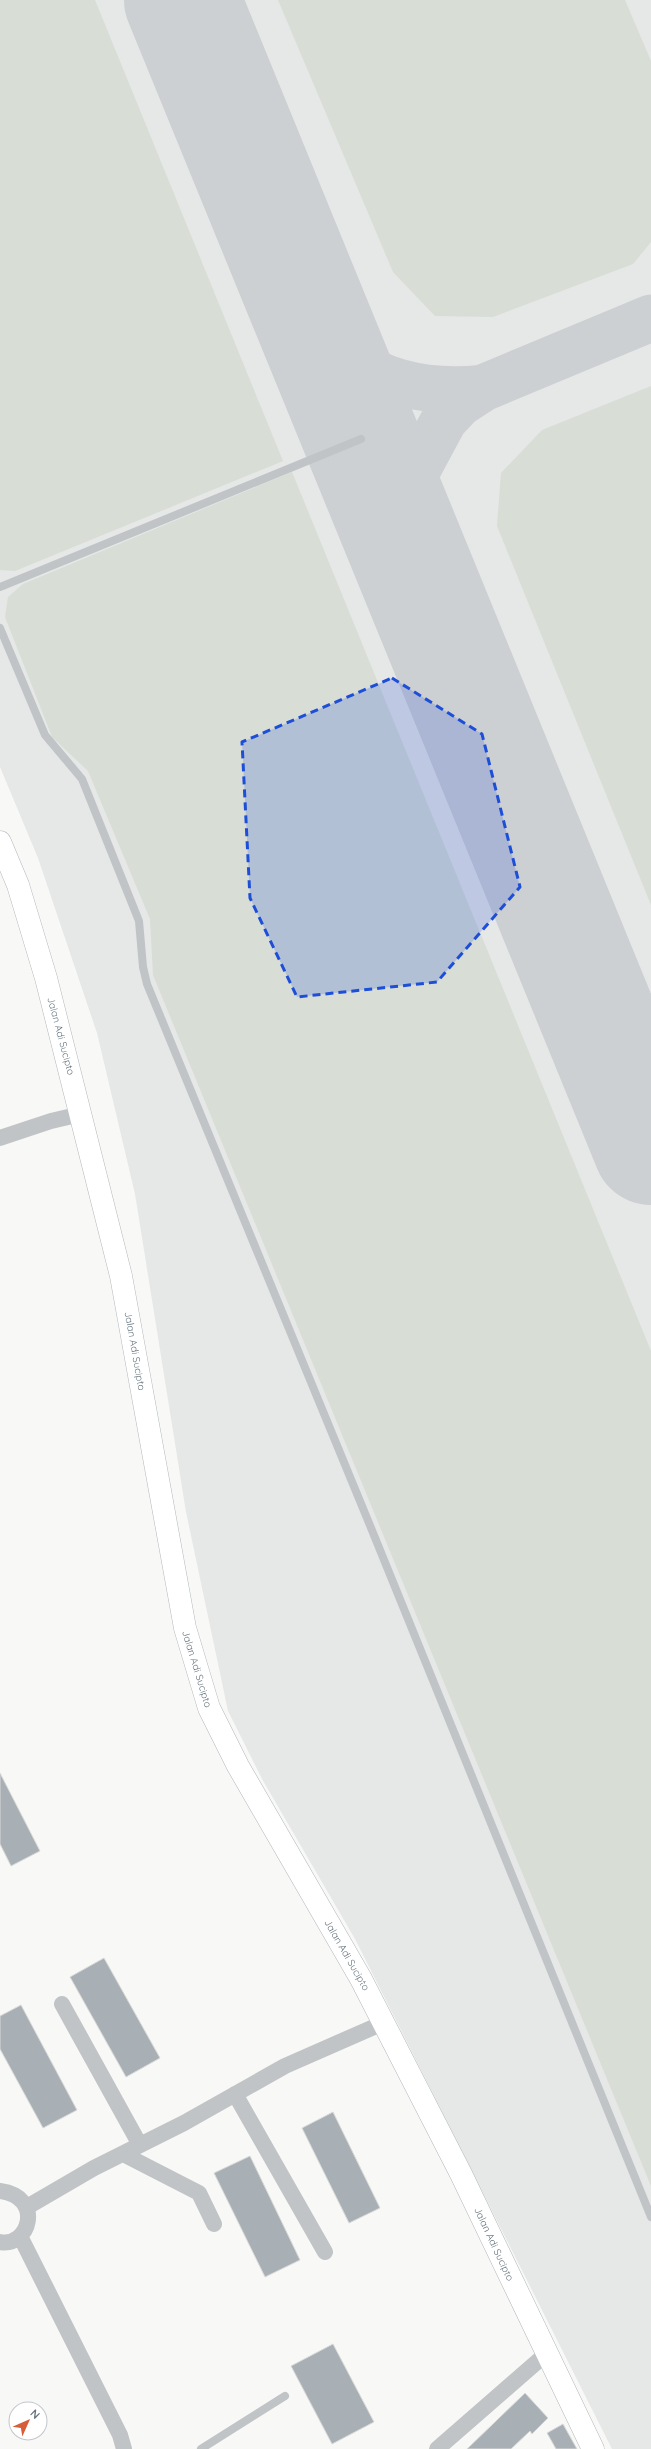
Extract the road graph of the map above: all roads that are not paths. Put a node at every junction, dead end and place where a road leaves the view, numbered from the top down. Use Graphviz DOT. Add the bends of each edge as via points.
graph roads {
  1 [pos="361,439"];
  2 [pos="0,586"];
  3 [pos="0,628"];
  4 [pos="0,842"];
  5 [pos="81,1114"];
  6 [pos="0,1138"];
  7 [pos="62,2004"];
  8 [pos="383,2022"];
  9 [pos="235,2094"];
  10 [pos="140,2145"];
  11 [pos="123,2154"];
  12 [pos="0,2191"];
  13 [pos="27,2207"];
  14 [pos="651,2217"];
  15 [pos="214,2224"];
  16 [pos="20,2236"];
  17 [pos="0,2242"];
  18 [pos="325,2252"];
  19 [pos="546,2354"];
  20 [pos="285,2396"];
  21 [pos="124,2449"];
  22 [pos="202,2449"];
  23 [pos="437,2449"];
  24 [pos="593,2449"];
  1 -- 2 [label="lane"];
  3 -- 14 [label="lane" via="45,735 82,779 139,921 147,984"];
  4 -- 5 [label="street, Jalan Adi Sucipto" via="18,885 44,971"];
  5 -- 6 [label="street"];
  5 -- 8 [label="street, Jalan Adi Sucipto" via="121,1276 185,1628 209,1708 238,1766 361,1979"];
  7 -- 10 [label="street"];
  8 -- 9 [label="street" via="284,2066"];
  8 -- 19 [label="street, Jalan Adi Sucipto" via="461,2174"];
  9 -- 10 [label="street"];
  9 -- 18 [label="street"];
  10 -- 11 [label="street"];
  11 -- 13 [label="street"];
  11 -- 15 [label="street" via="199,2193"];
  12 -- 13 [label="street" via="16,2195"];
  13 -- 16 [label="street" via="28,2222"];
  16 -- 17 [label="street" via="6,2243"];
  16 -- 21 [label="street" via="120,2435"];
  19 -- 23 [label="street"];
  19 -- 24 [label="street, Jalan Adi Sucipto"];
  20 -- 22 [label="lane"];
}
